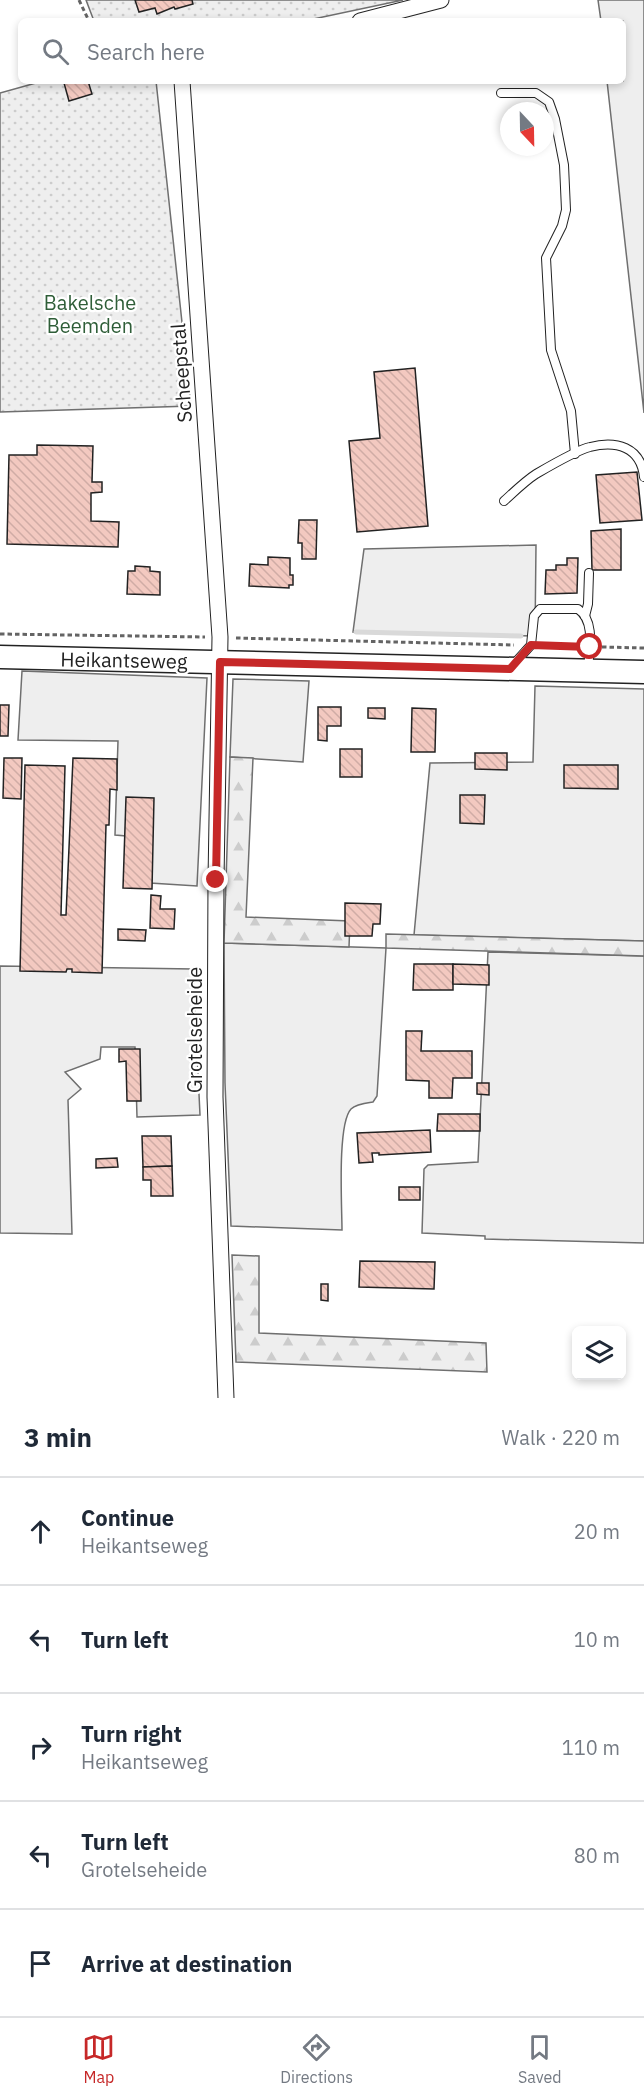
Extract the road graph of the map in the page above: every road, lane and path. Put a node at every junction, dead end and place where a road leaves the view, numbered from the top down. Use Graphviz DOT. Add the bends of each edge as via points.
graph roads {
  1 [pos="79,0"];
  2 [pos="441,0"];
  3 [pos="88,18"];
  4 [pos="372,18"];
  5 [pos="182,84"];
  6 [pos="501,93"];
  7 [pos="575,454"];
  8 [pos="644,477"];
  9 [pos="504,501"];
  10 [pos="589,573"];
  11 [pos="585,616"];
  12 [pos="0,634"];
  13 [pos="220,638"];
  14 [pos="531,645"];
  15 [pos="590,647"];
  16 [pos="644,648"];
  17 [pos="0,657"];
  18 [pos="220,662"];
  19 [pos="510,669"];
  20 [pos="588,671"];
  21 [pos="644,672"];
  22 [pos="226,1398"];
  1 -- 3 [label="path"];
  2 -- 4 [label="street"];
  5 -- 13 [label="street, Scheepstal"];
  6 -- 7 [label="lane" via="536,93 549,102 555,119 564,165 566,210 546,258 551,350 571,411"];
  7 -- 8 [label="lane" via="589,447 616,444 638,456"];
  7 -- 9 [label="lane" via="535,475"];
  10 -- 11 [label="lane"];
  11 -- 14 [label="lane" via="578,609 540,609 534,616"];
  11 -- 15 [label="lane"];
  12 -- 13 [label="path, Heikantseweg"];
  13 -- 14 [label="path, Heikantseweg"];
  13 -- 18 [label="street, Scheepstal"];
  14 -- 15 [label="path, Heikantseweg"];
  14 -- 19 [label="lane"];
  15 -- 16 [label="path, Heikantseweg"];
  15 -- 20 [label="lane"];
  17 -- 18 [label="street, Heikantseweg"];
  18 -- 19 [label="street, Heikantseweg"];
  18 -- 22 [label="street, Grotelseheide" via="215,1097"];
  19 -- 20 [label="street, Heikantseweg"];
  20 -- 21 [label="street, Heikantseweg"];
}
